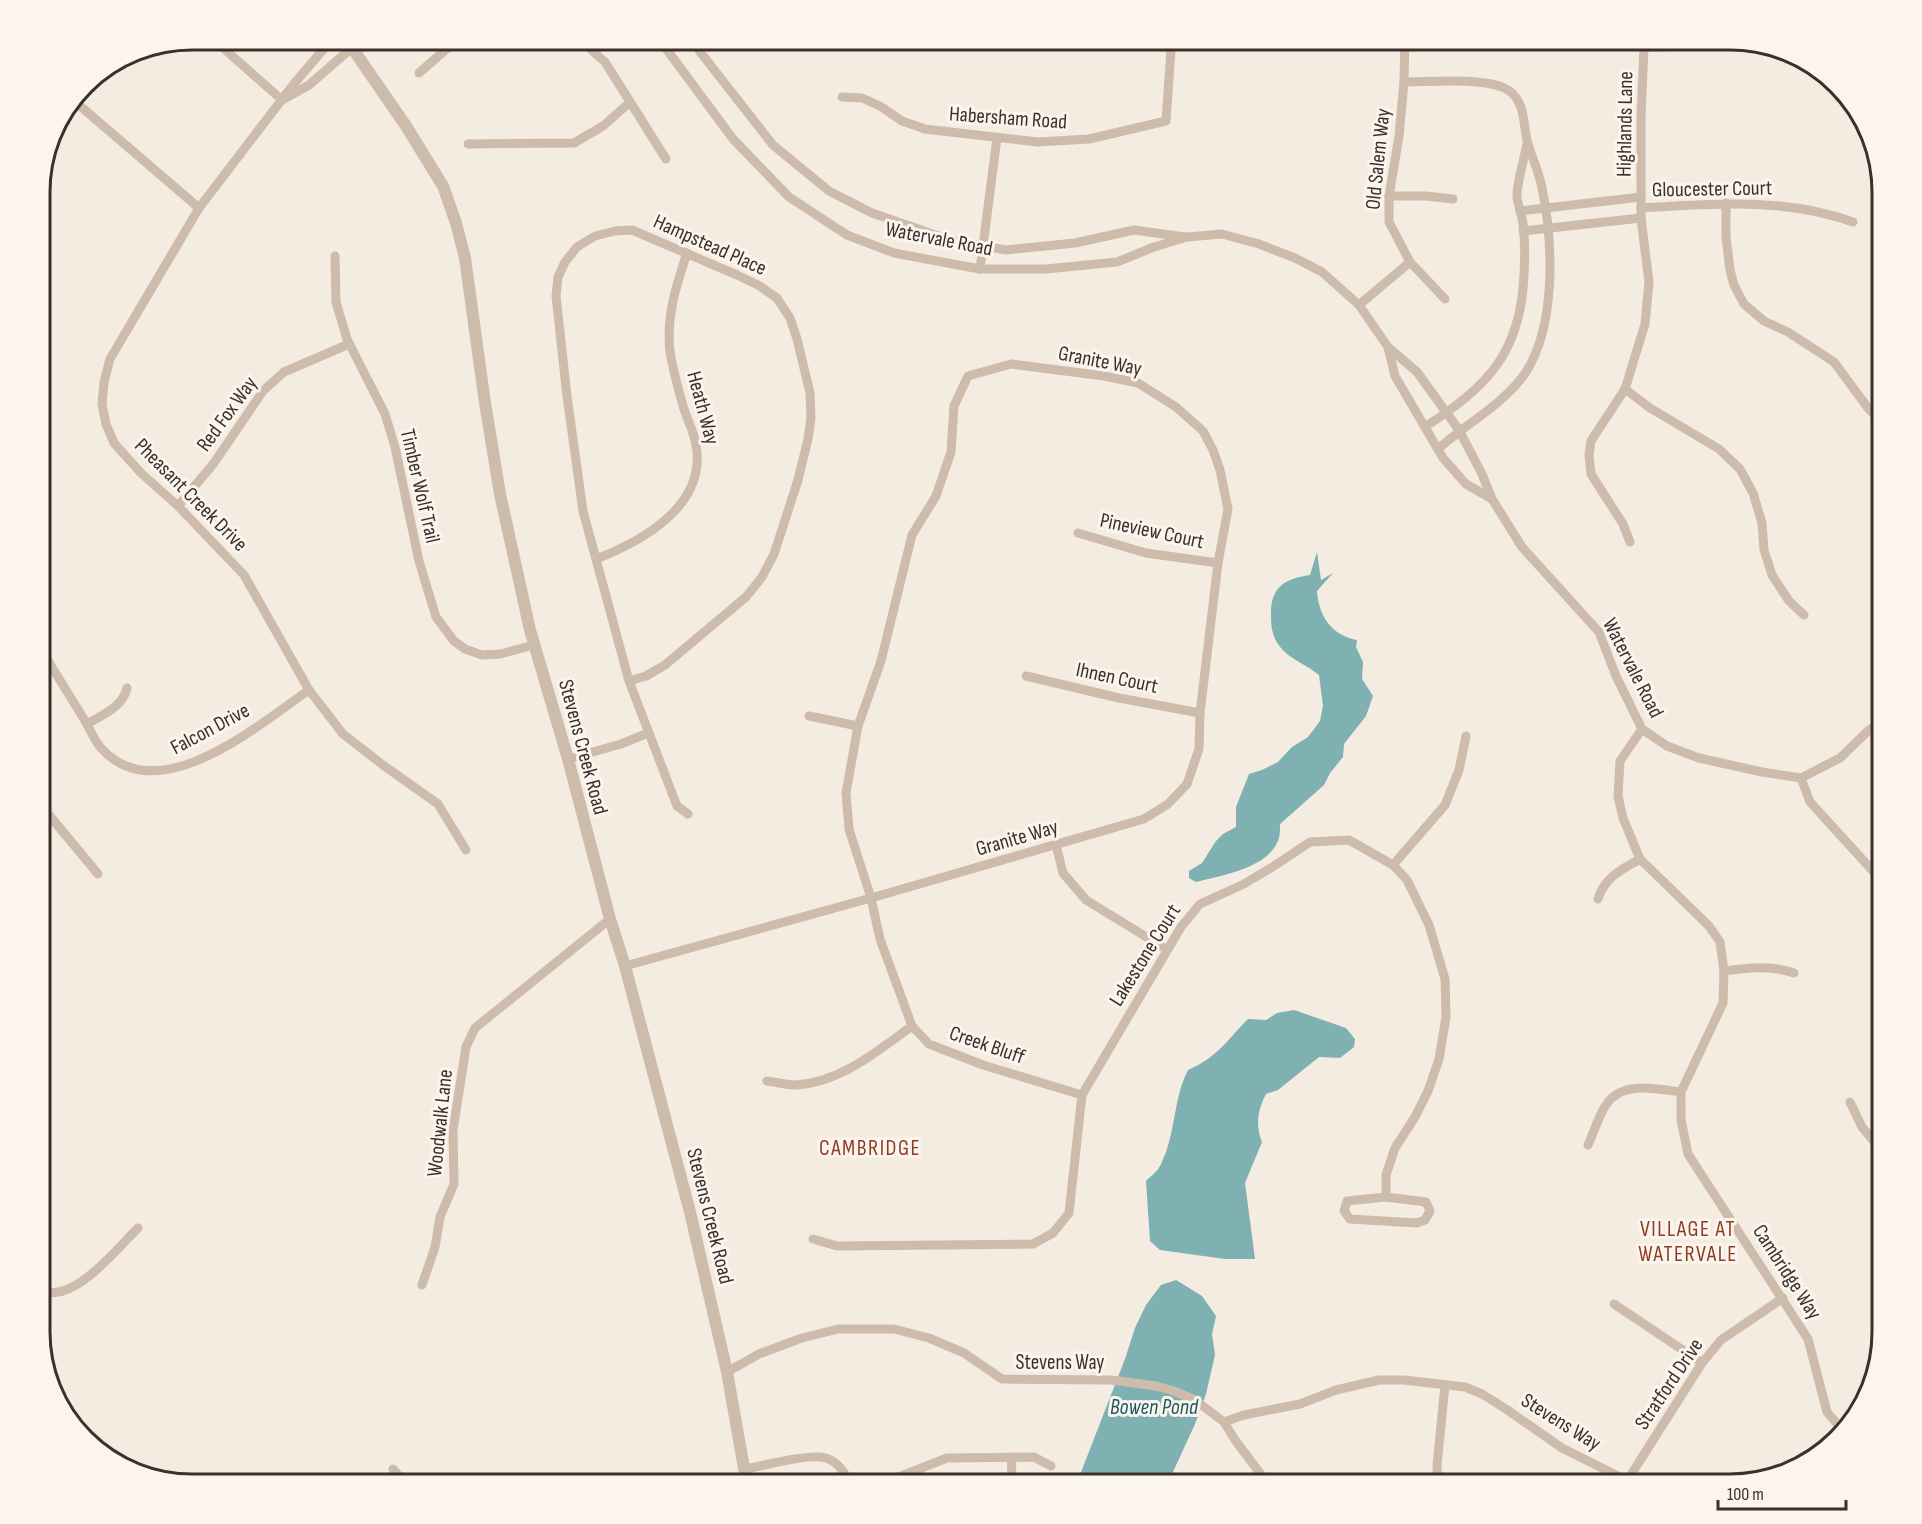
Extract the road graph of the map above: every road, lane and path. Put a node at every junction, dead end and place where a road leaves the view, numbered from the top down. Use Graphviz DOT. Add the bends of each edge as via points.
graph roads {
  1 [pos="225,50"];
  2 [pos="323,50"];
  3 [pos="346,50"];
  4 [pos="359,50"];
  5 [pos="445,50"];
  6 [pos="591,50"];
  7 [pos="667,50"];
  8 [pos="699,50"];
  9 [pos="1172,50"];
  10 [pos="1405,50"];
  11 [pos="1644,50"];
  12 [pos="312,63"];
  13 [pos="322,73"];
  14 [pos="419,73"];
  15 [pos="1404,82"];
  16 [pos="842,97"];
  17 [pos="282,100"];
  18 [pos="629,103"];
  19 [pos="79,105"];
  20 [pos="997,138"];
  21 [pos="1528,141"];
  22 [pos="468,144"];
  23 [pos="666,159"];
  24 [pos="1389,196"];
  25 [pos="1641,196"];
  26 [pos="1453,199"];
  27 [pos="1726,203"];
  28 [pos="1546,207"];
  29 [pos="199,208"];
  30 [pos="1520,211"];
  31 [pos="1641,213"];
  32 [pos="1853,222"];
  33 [pos="1550,227"];
  34 [pos="1523,231"];
  35 [pos="1188,237"];
  36 [pos="982,246"];
  37 [pos="687,253"];
  38 [pos="335,256"];
  39 [pos="1410,262"];
  40 [pos="980,269"];
  41 [pos="1445,299"];
  42 [pos="1359,305"];
  43 [pos="350,344"];
  44 [pos="1388,347"];
  45 [pos="1625,389"];
  46 [pos="1872,412"];
  47 [pos="1446,413"];
  48 [pos="1425,427"];
  49 [pos="1459,430"];
  50 [pos="1437,449"];
  51 [pos="1492,499"];
  52 [pos="178,506"];
  53 [pos="1077,533"];
  54 [pos="1630,542"];
  55 [pos="596,559"];
  56 [pos="1218,563"];
  57 [pos="1804,615"];
  58 [pos="534,645"];
  59 [pos="50,664"];
  60 [pos="1026,676"];
  61 [pos="629,681"];
  62 [pos="127,688"];
  63 [pos="309,690"];
  64 [pos="1200,713"];
  65 [pos="809,716"];
  66 [pos="87,724"];
  67 [pos="858,726"];
  68 [pos="1872,728"];
  69 [pos="1642,729"];
  70 [pos="648,734"];
  71 [pos="1466,736"];
  72 [pos="568,759"];
  73 [pos="1801,778"];
  74 [pos="688,814"];
  75 [pos="50,816"];
  76 [pos="1056,845"];
  77 [pos="466,850"];
  78 [pos="1640,859"];
  79 [pos="1393,865"];
  80 [pos="1872,870"];
  81 [pos="98,874"];
  82 [pos="871,898"];
  83 [pos="1598,898"];
  84 [pos="610,919"];
  85 [pos="1166,950"];
  86 [pos="625,966"];
  87 [pos="1724,970"];
  88 [pos="1794,973"];
  89 [pos="912,1026"];
  90 [pos="767,1081"];
  91 [pos="1681,1092"];
  92 [pos="1082,1095"];
  93 [pos="1850,1102"];
  94 [pos="1872,1139"];
  95 [pos="1588,1144"];
  96 [pos="1386,1197"];
  97 [pos="138,1228"];
  98 [pos="813,1239"];
  99 [pos="422,1285"];
  100 [pos="50,1292"];
  101 [pos="1783,1298"];
  102 [pos="1614,1304"];
  103 [pos="1702,1363"];
  104 [pos="727,1372"];
  105 [pos="1445,1385"];
  106 [pos="1224,1422"];
  107 [pos="1838,1424"];
  108 [pos="1012,1457"];
  109 [pos="1051,1466"];
  110 [pos="393,1469"];
  111 [pos="745,1469"];
  112 [pos="398,1474"];
  113 [pos="746,1474"];
  114 [pos="845,1474"];
  115 [pos="911,1474"];
  116 [pos="1011,1474"];
  117 [pos="1261,1474"];
  118 [pos="1437,1474"];
  119 [pos="1613,1474"];
  120 [pos="1636,1474"];
  1 -- 17 [label="street"];
  2 -- 12 [label="street, Pheasant Creek Drive"];
  3 -- 13 [label="street, Pheasant Creek Drive"];
  4 -- 58 [label="street, Stevens Creek Road" via="443,186 456,223 465,258 500,494"];
  5 -- 14 [label="street"];
  6 -- 18 [label="street" via="605,62"];
  7 -- 40 [label="street, Watervale Road" via="733,139 789,197 847,235 894,253"];
  8 -- 36 [label="street, Watervale Road" via="773,145 829,191 904,225"];
  9 -- 20 [label="street, Habersham Road" via="1166,121 1063,142"];
  10 -- 15 [label="street, Old Salem Way"];
  11 -- 25 [label="street, Highlands Lane"];
  12 -- 13 [label="street"];
  12 -- 17 [label="street, Pheasant Creek Drive"];
  13 -- 17 [label="street, Pheasant Creek Drive"];
  15 -- 21 [label="street" via="1489,83 1507,90 1518,100"];
  15 -- 24 [label="street, Old Salem Way"];
  16 -- 20 [label="street, Habersham Road" via="862,98 925,129"];
  17 -- 29 [label="street, Pheasant Creek Drive"];
  18 -- 22 [label="street" via="603,126 574,143"];
  18 -- 23 [label="street"];
  19 -- 29 [label="street"];
  20 -- 36 [label="street"];
  21 -- 28 [label="street"];
  21 -- 30 [label="street" via="1517,196"];
  24 -- 26 [label="street"];
  24 -- 39 [label="street, Old Salem Way" via="1389,222"];
  25 -- 28 [label="street, Gloucester Court"];
  25 -- 31 [label="street, Highlands Lane"];
  27 -- 31 [label="street, Gloucester Court"];
  27 -- 32 [label="street, Gloucester Court" via="1768,204"];
  27 -- 46 [label="street" via="1725,237 1730,270 1744,304 1764,321 1834,362"];
  28 -- 30 [label="street, Gloucester Court"];
  28 -- 33 [label="street"];
  29 -- 52 [label="street, Pheasant Creek Drive" via="110,359 102,404 114,443"];
  30 -- 34 [label="street"];
  31 -- 33 [label="street, Gloucester Court"];
  31 -- 45 [label="street, Highlands Lane" via="1649,282 1645,324"];
  33 -- 34 [label="street, Gloucester Court"];
  33 -- 49 [label="street" via="1548,289 1538,347 1524,374 1508,393"];
  34 -- 47 [label="street" via="1523,301 1511,344 1481,385"];
  35 -- 36 [label="street, Watervale Road" via="1134,230 1033,248 1006,250"];
  35 -- 40 [label="street, Watervale Road" via="1118,262 1046,269"];
  35 -- 42 [label="street, Watervale Road" via="1222,234 1295,258 1322,272"];
  36 -- 40 [label="street"];
  37 -- 55 [label="street, Heath Way" via="671,300 670,350 699,465 693,484 662,525 627,547"];
  37 -- 55 [label="street, Hampstead Place" via="632,230 615,231 577,246 558,278 556,296 567,396 583,511"];
  37 -- 61 [label="street, Hampstead Place" via="758,285 777,298 790,318 810,393 811,418 774,554 762,577 746,597 665,666"];
  38 -- 43 [label="street, Timber Wolf Trail" via="336,302"];
  39 -- 41 [label="street, Old Salem Way"];
  39 -- 42 [label="street"];
  42 -- 44 [label="street, Watervale Road"];
  43 -- 52 [label="street, Red Fox Way" via="284,372 263,391 214,463"];
  43 -- 58 [label="street, Timber Wolf Trail" via="385,414 436,617 454,641 482,655"];
  44 -- 47 [label="street, Watervale Road" via="1417,372"];
  44 -- 48 [label="street, Watervale Road" via="1395,376"];
  45 -- 54 [label="street, Highlands Lane" via="1591,441 1589,455 1591,474"];
  45 -- 57 [label="street" via="1719,449 1740,469 1753,493 1772,575"];
  47 -- 48 [label="street"];
  47 -- 49 [label="street, Watervale Road"];
  48 -- 50 [label="street, Watervale Road"];
  49 -- 50 [label="street"];
  49 -- 51 [label="street, Watervale Road"];
  50 -- 51 [label="street, Watervale Road" via="1466,484"];
  51 -- 69 [label="street, Watervale Road" via="1522,547 1599,632"];
  52 -- 63 [label="street, Pheasant Creek Drive" via="244,575"];
  53 -- 56 [label="street, Pineview Court" via="1146,553"];
  55 -- 61 [label="street, Hampstead Place"];
  56 -- 64 [label="street, Granite Way"];
  56 -- 67 [label="street, Granite Way" via="1228,509 1220,470 1203,431 1176,406 1138,383 1104,376 1011,364 968,376 954,406 951,452 936,496 912,534 880,661"];
  58 -- 72 [label="street, Stevens Creek Road"];
  59 -- 66 [label="street, Falcon Drive"];
  60 -- 64 [label="street, Ihnen Court"];
  61 -- 70 [label="street, Hampstead Place"];
  62 -- 66 [label="street" via="125,697 114,708"];
  63 -- 66 [label="street, Falcon Drive" via="236,740 199,759 158,772 137,771 119,764 100,747"];
  63 -- 77 [label="street, Pheasant Creek Drive" via="343,734 438,804"];
  64 -- 76 [label="street, Granite Way" via="1199,748 1187,784 1168,804 1143,819"];
  65 -- 67 [label="street"];
  67 -- 82 [label="street, Granite Way" via="846,793 849,829"];
  68 -- 73 [label="street" via="1840,758"];
  69 -- 73 [label="street, Watervale Road" via="1667,746 1699,758"];
  69 -- 78 [label="street" via="1620,761 1618,796"];
  70 -- 72 [label="street"];
  70 -- 74 [label="street, Hampstead Place" via="677,806"];
  71 -- 79 [label="street" via="1459,770 1445,805"];
  72 -- 84 [label="street, Stevens Creek Road"];
  73 -- 80 [label="street" via="1810,802"];
  75 -- 81 [label="street"];
  76 -- 82 [label="street, Granite Way"];
  76 -- 85 [label="street" via="1063,873 1086,900"];
  78 -- 83 [label="street" via="1612,876 1602,886"];
  78 -- 87 [label="street" via="1709,926 1720,942"];
  79 -- 85 [label="street, Lakestone Court" via="1349,840 1310,842 1242,885 1200,904"];
  79 -- 96 [label="street, Lakestone Court" via="1407,880 1430,925 1445,979 1446,1017 1428,1091 1395,1148 1386,1175"];
  82 -- 86 [label="street, Granite Way"];
  82 -- 89 [label="street, Creek Bluff" via="880,939"];
  84 -- 86 [label="street, Stevens Creek Road"];
  84 -- 99 [label="street, Woodwalk Lane" via="475,1028 466,1047 453,1130 454,1184 440,1217"];
  85 -- 92 [label="street, Lakestone Court"];
  86 -- 104 [label="street, Stevens Creek Road" via="690,1212"];
  87 -- 88 [label="street" via="1760,967"];
  87 -- 91 [label="street, Cambridge Way" via="1723,1003"];
  89 -- 90 [label="street" via="866,1059 819,1081 794,1085"];
  89 -- 92 [label="street, Creek Bluff" via="929,1044"];
  91 -- 95 [label="street" via="1647,1087 1631,1088 1616,1096 1606,1104"];
  91 -- 101 [label="street, Cambridge Way" via="1681,1120 1688,1154"];
  92 -- 98 [label="street, Lakestone Court" via="1070,1213 1053,1233 1033,1244 837,1245"];
  93 -- 94 [label="street"];
  96 -- 96 [label="street" via="1347,1201 1344,1211 1350,1219 1417,1223 1430,1212 1426,1202"];
  97 -- 100 [label="street" via="96,1270 70,1288"];
  101 -- 103 [label="street, Stratford Drive" via="1721,1340"];
  101 -- 107 [label="street, Cambridge Way" via="1808,1338 1827,1412"];
  102 -- 103 [label="street"];
  103 -- 120 [label="street, Stratford Drive"];
  104 -- 106 [label="street, Stevens Way" via="759,1353 802,1338 838,1329 894,1329 964,1353 1002,1379 1111,1380 1156,1386 1195,1400"];
  104 -- 111 [label="street, Stevens Creek Road"];
  105 -- 106 [label="street, Stevens Way" via="1379,1380"];
  105 -- 118 [label="street"];
  105 -- 119 [label="street, Stevens Way" via="1466,1387 1482,1394 1562,1448"];
  106 -- 117 [label="street, Stevens Way"];
  108 -- 109 [label="street" via="1034,1457"];
  108 -- 115 [label="street" via="947,1458"];
  108 -- 116 [label="street"];
  110 -- 112 [label="street"];
  111 -- 113 [label="street, Stevens Creek Road"];
  111 -- 114 [label="street" via="814,1456 827,1458"];
}
